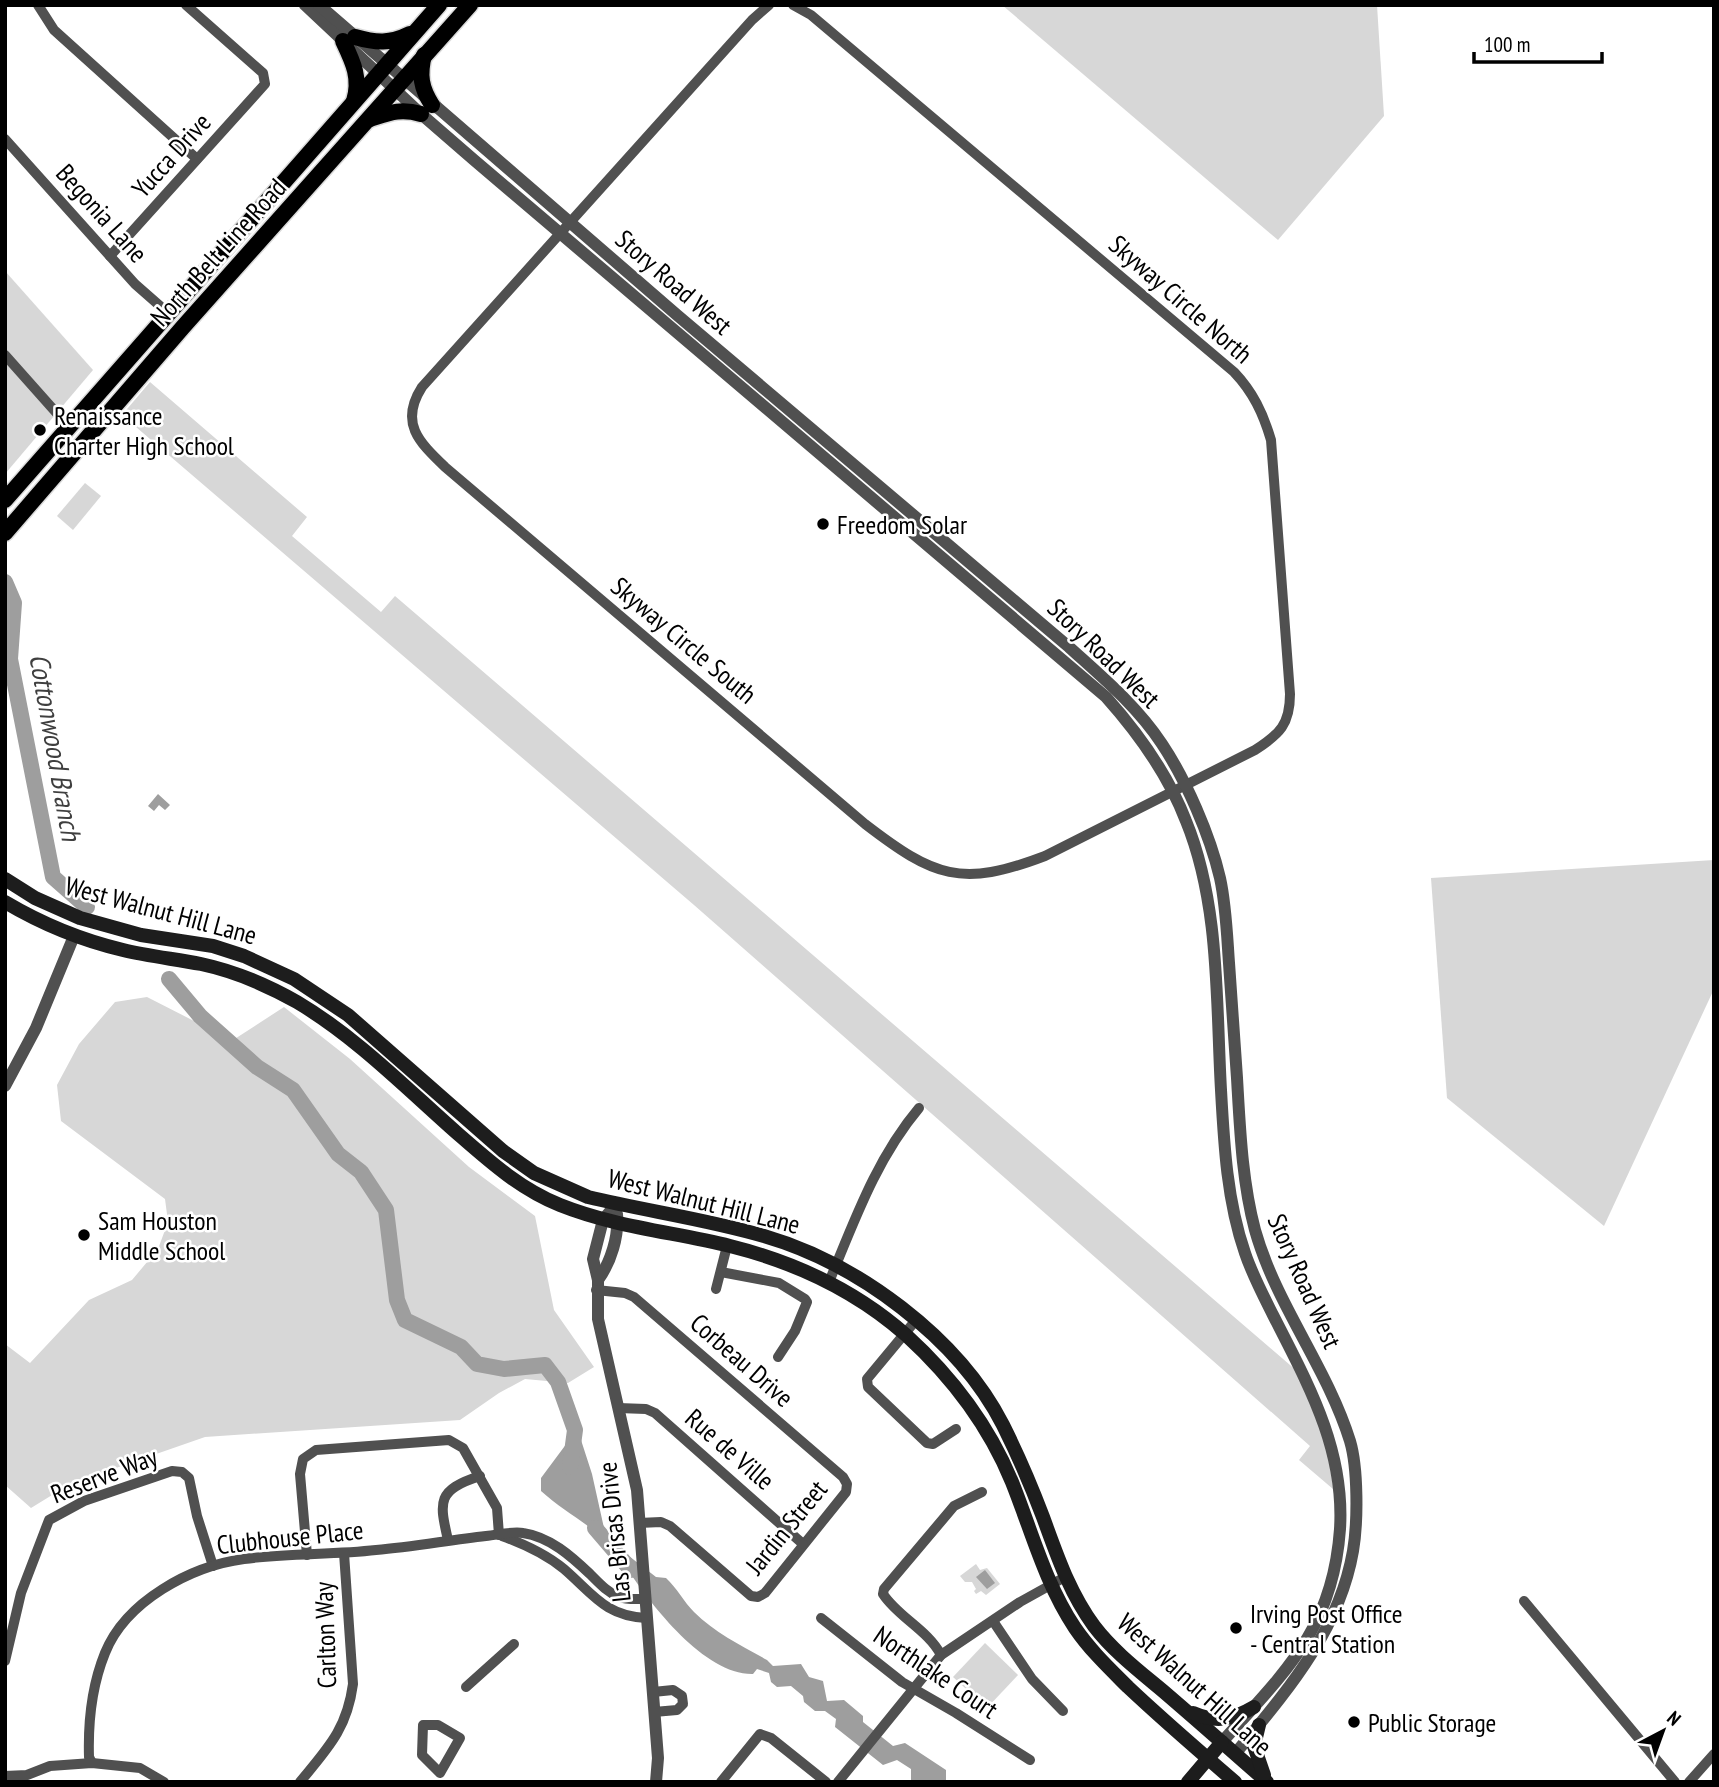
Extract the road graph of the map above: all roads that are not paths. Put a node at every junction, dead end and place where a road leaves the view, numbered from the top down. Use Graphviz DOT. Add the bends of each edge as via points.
graph roads {
  1 [pos="38,5"];
  2 [pos="186,5"];
  3 [pos="305,5"];
  4 [pos="318,5"];
  5 [pos="439,5"];
  6 [pos="470,5"];
  7 [pos="769,5"];
  8 [pos="793,5"];
  9 [pos="423,23"];
  10 [pos="349,39"];
  11 [pos="424,55"];
  12 [pos="382,69"];
  13 [pos="398,84"];
  14 [pos="354,101"];
  15 [pos="426,109"];
  16 [pos="365,121"];
  17 [pos="5,139"];
  18 [pos="197,159"];
  19 [pos="570,222"];
  20 [pos="561,233"];
  21 [pos="110,256"];
  22 [pos="183,295"];
  23 [pos="168,313"];
  24 [pos="5,355"];
  25 [pos="156,358"];
  26 [pos="69,427"];
  27 [pos="5,500"];
  28 [pos="5,533"];
  29 [pos="983,574"];
  30 [pos="979,588"];
  31 [pos="1054,634"];
  32 [pos="1045,645"];
  33 [pos="1186,786"];
  34 [pos="1172,793"];
  35 [pos="5,879"];
  36 [pos="5,902"];
  37 [pos="80,918"];
  38 [pos="74,936"];
  39 [pos="191,943"];
  40 [pos="213,946"];
  41 [pos="186,961"];
  42 [pos="206,965"];
  43 [pos="5,1086"];
  44 [pos="919,1108"];
  45 [pos="616,1204"];
  46 [pos="603,1220"];
  47 [pos="618,1224"];
  48 [pos="727,1246"];
  49 [pos="836,1265"];
  50 [pos="721,1272"];
  51 [pos="829,1282"];
  52 [pos="597,1285"];
  53 [pos="716,1289"];
  54 [pos="916,1321"];
  55 [pos="905,1334"];
  56 [pos="778,1357"];
  57 [pos="618,1408"];
  58 [pos="1338,1411"];
  59 [pos="1323,1416"];
  60 [pos="980,1421"];
  61 [pos="956,1429"];
  62 [pos="1025,1470"];
  63 [pos="480,1476"];
  64 [pos="847,1484"];
  65 [pos="982,1492"];
  66 [pos="639,1523"];
  67 [pos="499,1535"];
  68 [pos="448,1540"];
  69 [pos="803,1544"];
  70 [pos="344,1553"];
  71 [pos="307,1555"];
  72 [pos="213,1566"];
  73 [pos="1065,1577"];
  74 [pos="1049,1584"];
  75 [pos="1333,1598"];
  76 [pos="645,1599"];
  77 [pos="1524,1601"];
  78 [pos="646,1618"];
  79 [pos="821,1618"];
  80 [pos="993,1620"];
  81 [pos="514,1644"];
  82 [pos="941,1655"];
  83 [pos="5,1661"];
  84 [pos="466,1687"];
  85 [pos="913,1688"];
  86 [pos="653,1692"];
  87 [pos="1254,1707"];
  88 [pos="1185,1710"];
  89 [pos="1063,1711"];
  90 [pos="654,1712"];
  91 [pos="1259,1725"];
  92 [pos="1222,1742"];
  93 [pos="1235,1754"];
  94 [pos="1714,1754"];
  95 [pos="1209,1759"];
  96 [pos="1030,1760"];
  97 [pos="92,1763"];
  98 [pos="1222,1770"];
  99 [pos="5,1776"];
  100 [pos="442,1777"];
  101 [pos="164,1782"];
  102 [pos="300,1782"];
  103 [pos="656,1782"];
  104 [pos="721,1782"];
  105 [pos="826,1782"];
  106 [pos="838,1782"];
  107 [pos="1188,1782"];
  108 [pos="1211,1782"];
  109 [pos="1235,1782"];
  110 [pos="1268,1782"];
  111 [pos="1675,1782"];
  112 [pos="1689,1782"];
  1 -- 18 [label="street" via="54,30"];
  2 -- 18 [label="street, Yucca Drive" via="263,73 265,84"];
  3 -- 10 [label="street, Story Road West"];
  4 -- 10 [label="street, Story Road West"];
  5 -- 9 [label="main road, North Belt Line Road"];
  6 -- 11 [label="main road, North Belt Line Road"];
  7 -- 19 [label="street"];
  8 -- 33 [label="street, Skyway Circle North" via="811,15 1234,372 1264,414 1271,439 1290,712 1270,741"];
  9 -- 10 [label="main road" via="409,35 381,44"];
  9 -- 12 [label="main road, North Belt Line Road"];
  10 -- 12 [label="street, Story Road West"];
  10 -- 14 [label="main road" via="357,75"];
  11 -- 13 [label="main road, North Belt Line Road"];
  11 -- 15 [label="main road" via="421,80"];
  12 -- 13 [label="street, Story Road West"];
  12 -- 14 [label="main road, North Belt Line Road"];
  13 -- 15 [label="street, Story Road West"];
  13 -- 16 [label="main road, North Belt Line Road"];
  14 -- 22 [label="main road, North Belt Line Road"];
  15 -- 16 [label="main road" via="397,110"];
  15 -- 19 [label="street, Story Road West"];
  15 -- 20 [label="street, Story Road West"];
  16 -- 25 [label="main road, North Belt Line Road"];
  17 -- 21 [label="street, Begonia Lane"];
  18 -- 21 [label="street, Yucca Drive"];
  19 -- 20 [label="street, Skyway Circle South"];
  19 -- 29 [label="street, Story Road West"];
  20 -- 30 [label="street, Story Road West"];
  20 -- 34 [label="street, Skyway Circle South" via="415,398 411,411 414,431 445,467 864,824 928,866 985,875 1013,868"];
  21 -- 23 [label="street, Begonia Lane"];
  22 -- 23 [label="main road, North Belt Line Road"];
  22 -- 25 [label="main road" via="181,314 151,350"];
  23 -- 26 [label="main road, North Belt Line Road"];
  24 -- 26 [label="street"];
  25 -- 28 [label="main road, North Belt Line Road"];
  26 -- 27 [label="main road, North Belt Line Road"];
  29 -- 30 [label="street"];
  29 -- 31 [label="street, Story Road West"];
  30 -- 32 [label="street, Story Road West"];
  31 -- 32 [label="street"];
  31 -- 33 [label="street, Story Road West" via="1125,698 1162,743"];
  32 -- 34 [label="street, Story Road West" via="1127,721 1152,753"];
  33 -- 34 [label="street, Skyway Circle South"];
  33 -- 58 [label="street, Story Road West" via="1220,878 1249,1207 1261,1250"];
  34 -- 59 [label="street, Story Road West" via="1186,820 1206,892 1224,1148 1233,1205 1245,1254"];
  35 -- 37 [label="main road, West Walnut Hill Lane"];
  36 -- 38 [label="main road, West Walnut Hill Lane"];
  37 -- 38 [label="street"];
  37 -- 39 [label="main road, West Walnut Hill Lane"];
  38 -- 41 [label="main road, West Walnut Hill Lane"];
  38 -- 43 [label="street" via="22,1059"];
  39 -- 40 [label="main road, West Walnut Hill Lane"];
  39 -- 41 [label="main road"];
  40 -- 42 [label="main road"];
  40 -- 45 [label="main road, West Walnut Hill Lane" via="276,970 330,1002 534,1173"];
  41 -- 42 [label="main road, West Walnut Hill Lane"];
  42 -- 46 [label="main road, West Walnut Hill Lane" via="275,990 323,1018 530,1191"];
  44 -- 49 [label="street" via="897,1134 876,1171"];
  45 -- 46 [label="street, Las Brisas Drive"];
  45 -- 47 [label="street, Las Brisas Drive"];
  45 -- 49 [label="main road, West Walnut Hill Lane" via="765,1236"];
  46 -- 47 [label="main road, West Walnut Hill Lane"];
  46 -- 52 [label="street, Las Brisas Drive" via="593,1259"];
  47 -- 48 [label="main road, West Walnut Hill Lane"];
  47 -- 52 [label="street, Las Brisas Drive" via="608,1266"];
  48 -- 50 [label="street"];
  48 -- 51 [label="main road, West Walnut Hill Lane"];
  49 -- 51 [label="street"];
  49 -- 54 [label="main road, West Walnut Hill Lane" via="865,1281"];
  50 -- 53 [label="street"];
  50 -- 56 [label="street" via="779,1283 805,1299 795,1331"];
  51 -- 55 [label="main road, West Walnut Hill Lane"];
  52 -- 57 [label="street, Las Brisas Drive" via="598,1319"];
  52 -- 64 [label="street, Corbeau Drive" via="634,1297"];
  54 -- 55 [label="street"];
  54 -- 62 [label="main road, West Walnut Hill Lane" via="946,1348 984,1396"];
  55 -- 60 [label="main road, West Walnut Hill Lane" via="949,1379"];
  55 -- 61 [label="street" via="867,1379 868,1387 927,1443 933,1444"];
  57 -- 66 [label="street, Las Brisas Drive"];
  57 -- 69 [label="street, Rue de Ville" via="655,1413"];
  58 -- 59 [label="street"];
  58 -- 75 [label="street, Story Road West" via="1351,1444 1356,1518 1353,1550"];
  59 -- 75 [label="street, Story Road West" via="1340,1488"];
  60 -- 62 [label="main road" via="994,1428 1014,1464"];
  60 -- 74 [label="main road, West Walnut Hill Lane" via="1011,1480"];
  62 -- 73 [label="main road, West Walnut Hill Lane"];
  63 -- 67 [label="street" via="497,1508"];
  63 -- 68 [label="street" via="455,1486 445,1496 441,1508"];
  63 -- 71 [label="street" via="463,1448 449,1440 316,1450 303,1460 300,1474"];
  64 -- 69 [label="street, Jardin Street" via="846,1492"];
  65 -- 82 [label="street" via="954,1506 884,1589 888,1601"];
  66 -- 69 [label="street, Jardin Street" via="670,1526 758,1597"];
  66 -- 76 [label="street, Las Brisas Drive"];
  67 -- 68 [label="street, Clubhouse Place"];
  67 -- 76 [label="street, Clubhouse Place" via="522,1532 545,1540 572,1557 608,1592"];
  67 -- 78 [label="street, Clubhouse Place" via="548,1558 599,1603 628,1617"];
  68 -- 70 [label="street, Clubhouse Place"];
  70 -- 71 [label="street, Clubhouse Place"];
  70 -- 102 [label="street, Carlton Way" via="351,1700 337,1736"];
  71 -- 72 [label="street, Clubhouse Place"];
  72 -- 83 [label="street, Reserve Way" via="189,1478 182,1472 172,1471 84,1501 49,1520 21,1593"];
  72 -- 97 [label="street, Clubhouse Place" via="179,1578 156,1593 128,1618 110,1643 90,1714"];
  73 -- 74 [label="street"];
  73 -- 88 [label="main road, West Walnut Hill Lane" via="1081,1608 1113,1647"];
  74 -- 80 [label="street"];
  74 -- 95 [label="main road, West Walnut Hill Lane" via="1074,1627 1106,1666"];
  75 -- 87 [label="street, Story Road West" via="1283,1675"];
  75 -- 91 [label="street, Story Road West" via="1316,1650"];
  76 -- 78 [label="street, Las Brisas Drive"];
  77 -- 111 [label="street"];
  78 -- 86 [label="street, Las Brisas Drive"];
  79 -- 85 [label="street, Northlake Court"];
  80 -- 82 [label="street"];
  80 -- 89 [label="street" via="1032,1679"];
  81 -- 84 [label="street"];
  82 -- 85 [label="street"];
  85 -- 96 [label="street, Northlake Court"];
  85 -- 106 [label="street"];
  86 -- 90 [label="street, Las Brisas Drive"];
  86 -- 90 [label="street" via="673,1690 683,1703 677,1710"];
  87 -- 88 [label="main road" via="1223,1720"];
  87 -- 92 [label="street, Story Road West"];
  88 -- 92 [label="main road, West Walnut Hill Lane"];
  90 -- 103 [label="street, Las Brisas Drive"];
  91 -- 93 [label="street, Story Road West"];
  91 -- 110 [label="main road" via="1254,1746"];
  92 -- 93 [label="main road, West Walnut Hill Lane"];
  92 -- 95 [label="main road"];
  93 -- 98 [label="main road"];
  93 -- 110 [label="main road, West Walnut Hill Lane"];
  94 -- 112 [label="street"];
  95 -- 98 [label="main road, West Walnut Hill Lane"];
  95 -- 107 [label="main road"];
  97 -- 99 [label="street"];
  97 -- 101 [label="street" via="140,1768"];
  98 -- 108 [label="main road"];
  98 -- 109 [label="main road, West Walnut Hill Lane"];
  100 -- 100 [label="street" via="460,1738 438,1725 424,1724 422,1755"];
  104 -- 105 [label="street" via="760,1734"];
}
